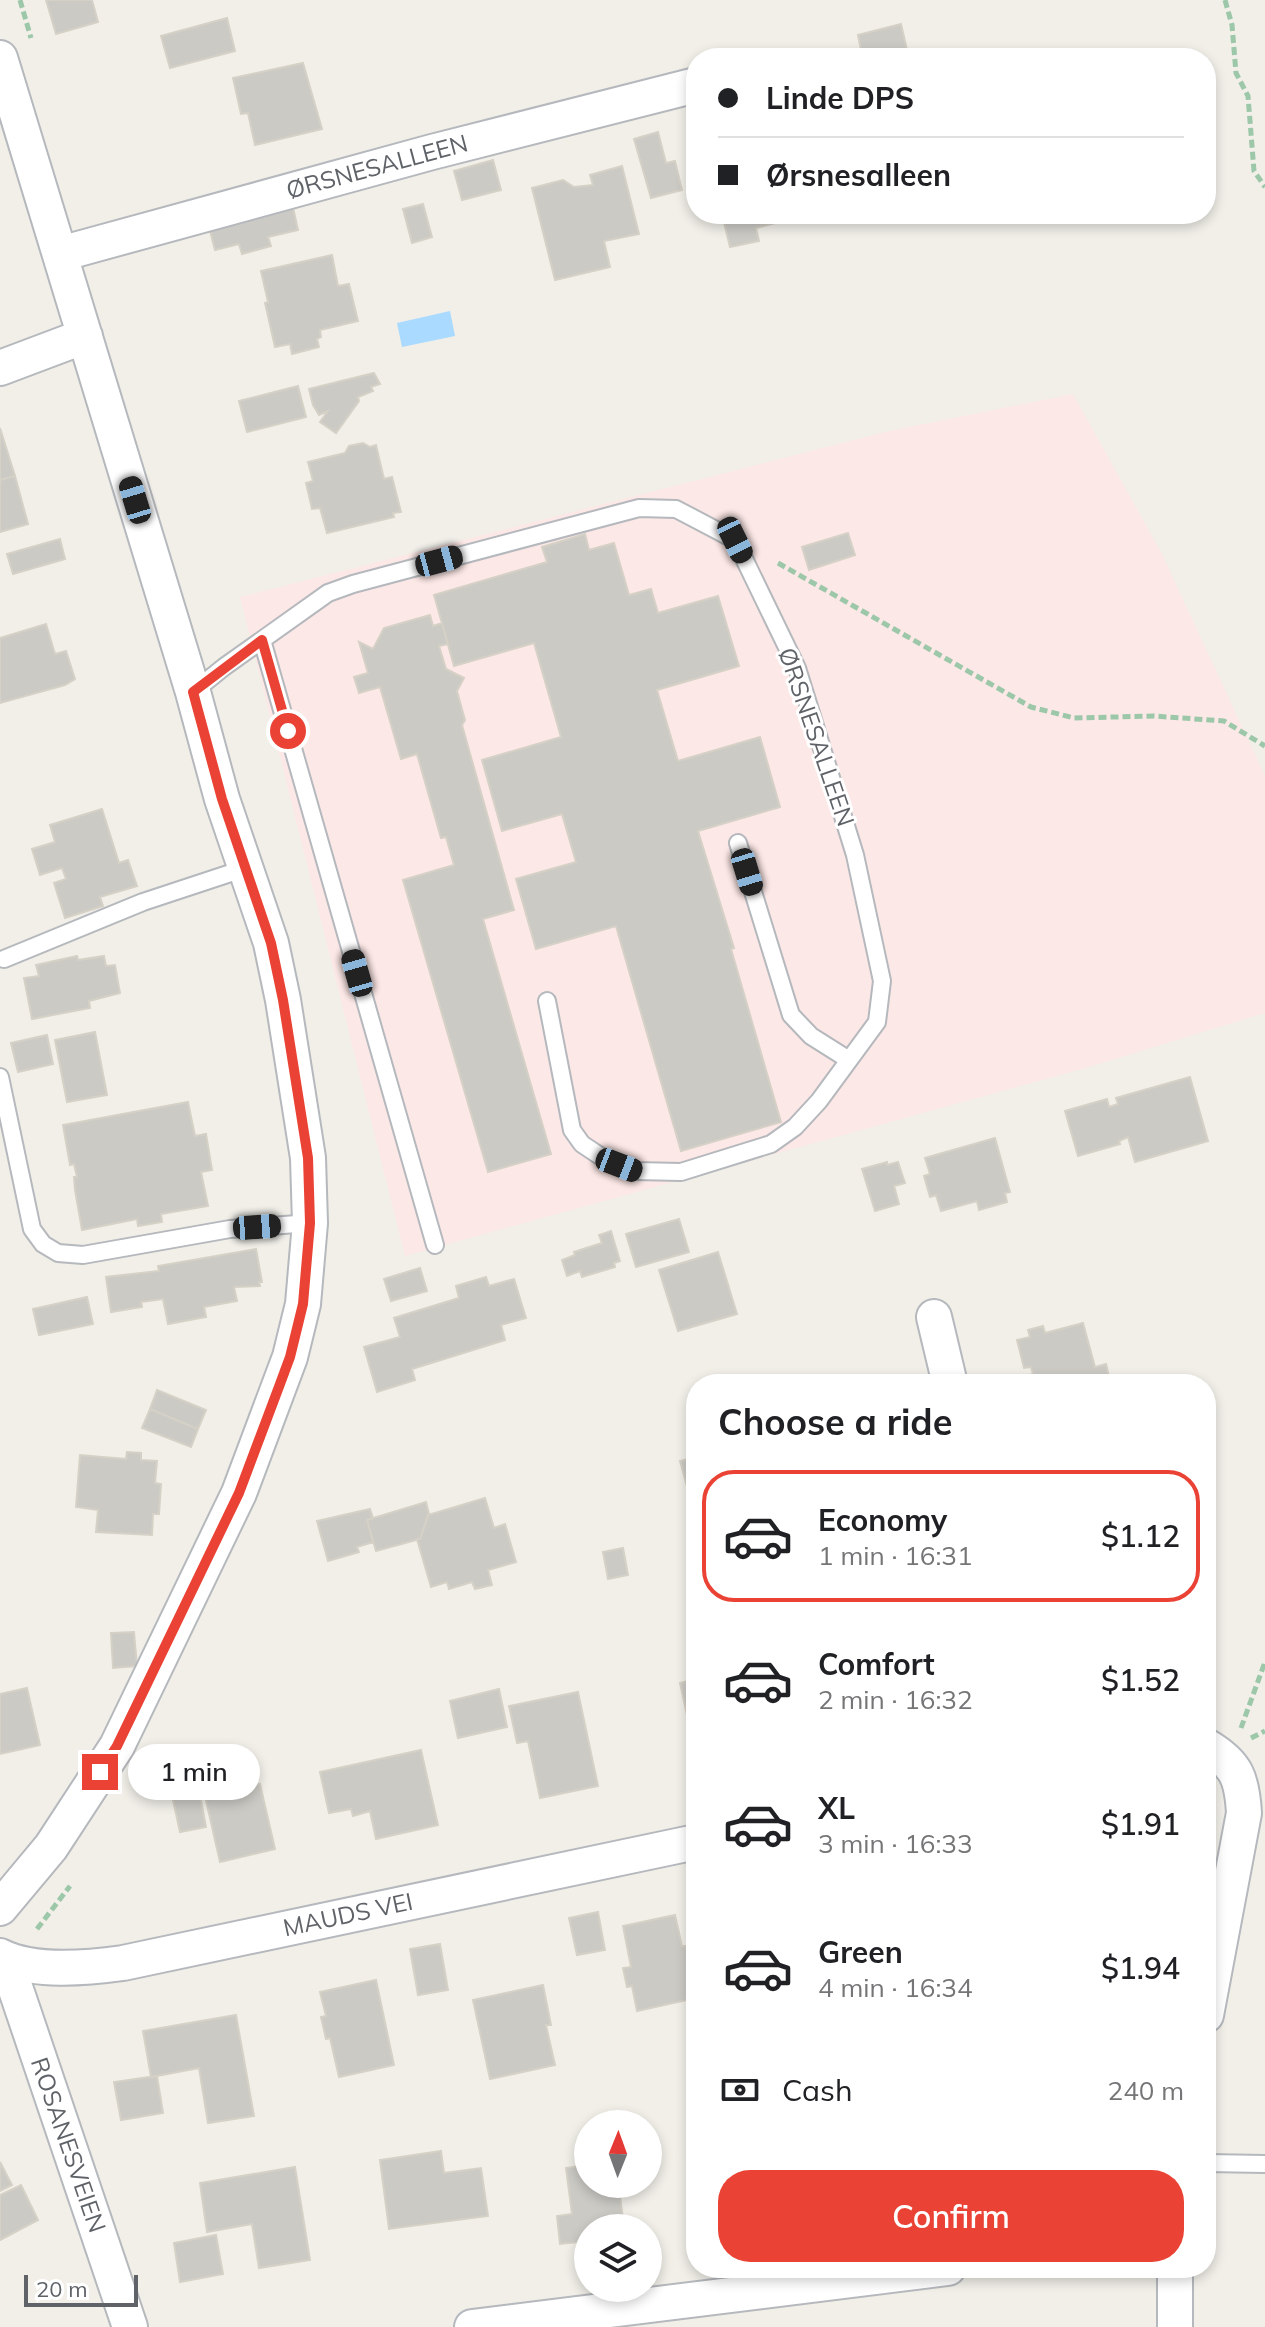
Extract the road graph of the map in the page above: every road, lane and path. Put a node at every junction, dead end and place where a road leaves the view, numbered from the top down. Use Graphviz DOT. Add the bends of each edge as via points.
graph roads {
  1 [pos="20,0"];
  2 [pos="1225,0"];
  3 [pos="34,46"];
  4 [pos="0,58"];
  5 [pos="686,88"];
  6 [pos="1265,187"];
  7 [pos="60,254"];
  8 [pos="85,336"];
  9 [pos="0,368"];
  10 [pos="735,540"];
  11 [pos="262,640"];
  12 [pos="193,692"];
  13 [pos="1265,746"];
  14 [pos="738,843"];
  15 [pos="246,868"];
  16 [pos="4,959"];
  17 [pos="547,1001"];
  18 [pos="849,1060"];
  19 [pos="0,1077"];
  20 [pos="310,1223"];
  21 [pos="435,1245"];
  22 [pos="934,1317"];
  23 [pos="948,1374"];
  24 [pos="1265,1662"];
  25 [pos="1225,1764"];
  26 [pos="686,1844"];
  27 [pos="71,1885"];
  28 [pos="0,1908"];
  29 [pos="5,1959"];
  30 [pos="1216,1964"];
  31 [pos="1216,2163"];
  32 [pos="1265,2164"];
  33 [pos="862,2278"];
  34 [pos="1175,2278"];
  35 [pos="677,2315"];
  36 [pos="130,2327"];
  37 [pos="472,2327"];
  38 [pos="1175,2327"];
  1 -- 3 [label="path"];
  2 -- 6 [label="path" via="1236,73 1248,96 1254,171"];
  4 -- 7 [label="street"];
  5 -- 7 [label="street, ØRSNESALLEEN"];
  7 -- 8 [label="street"];
  8 -- 9 [label="street"];
  8 -- 12 [label="street"];
  10 -- 11 [label="lane" via="676,509 639,508 353,584 328,593"];
  10 -- 13 [label="path" via="1031,707 1074,718 1224,721"];
  10 -- 18 [label="lane, ØRSNESALLEEN" via="797,668 855,855 882,981 877,1022"];
  11 -- 12 [label="lane"];
  11 -- 21 [label="lane"];
  12 -- 15 [label="street"];
  14 -- 18 [label="lane" via="791,1015 811,1036"];
  15 -- 16 [label="lane" via="143,902"];
  15 -- 20 [label="street" via="283,1000 308,1158"];
  17 -- 18 [label="lane, ØRSNESALLEEN" via="572,1130 603,1158 635,1171 681,1172 771,1144 811,1110"];
  19 -- 20 [label="lane" via="32,1229 58,1253 83,1255 230,1229"];
  20 -- 28 [label="street" via="303,1304 290,1357 239,1493 117,1746 51,1847"];
  22 -- 23 [label="street"];
  24 -- 25 [label="path"];
  25 -- 30 [label="street" via="1244,1813"];
  26 -- 29 [label="street, MAUDS VEI" via="123,1963 78,1970"];
  27 -- 29 [label="path"];
  29 -- 36 [label="street, ROSANESVEIEN"];
  31 -- 32 [label="lane"];
  33 -- 35 [label="street" via="732,2293"];
  34 -- 38 [label="street"];
  35 -- 37 [label="street"];
}
